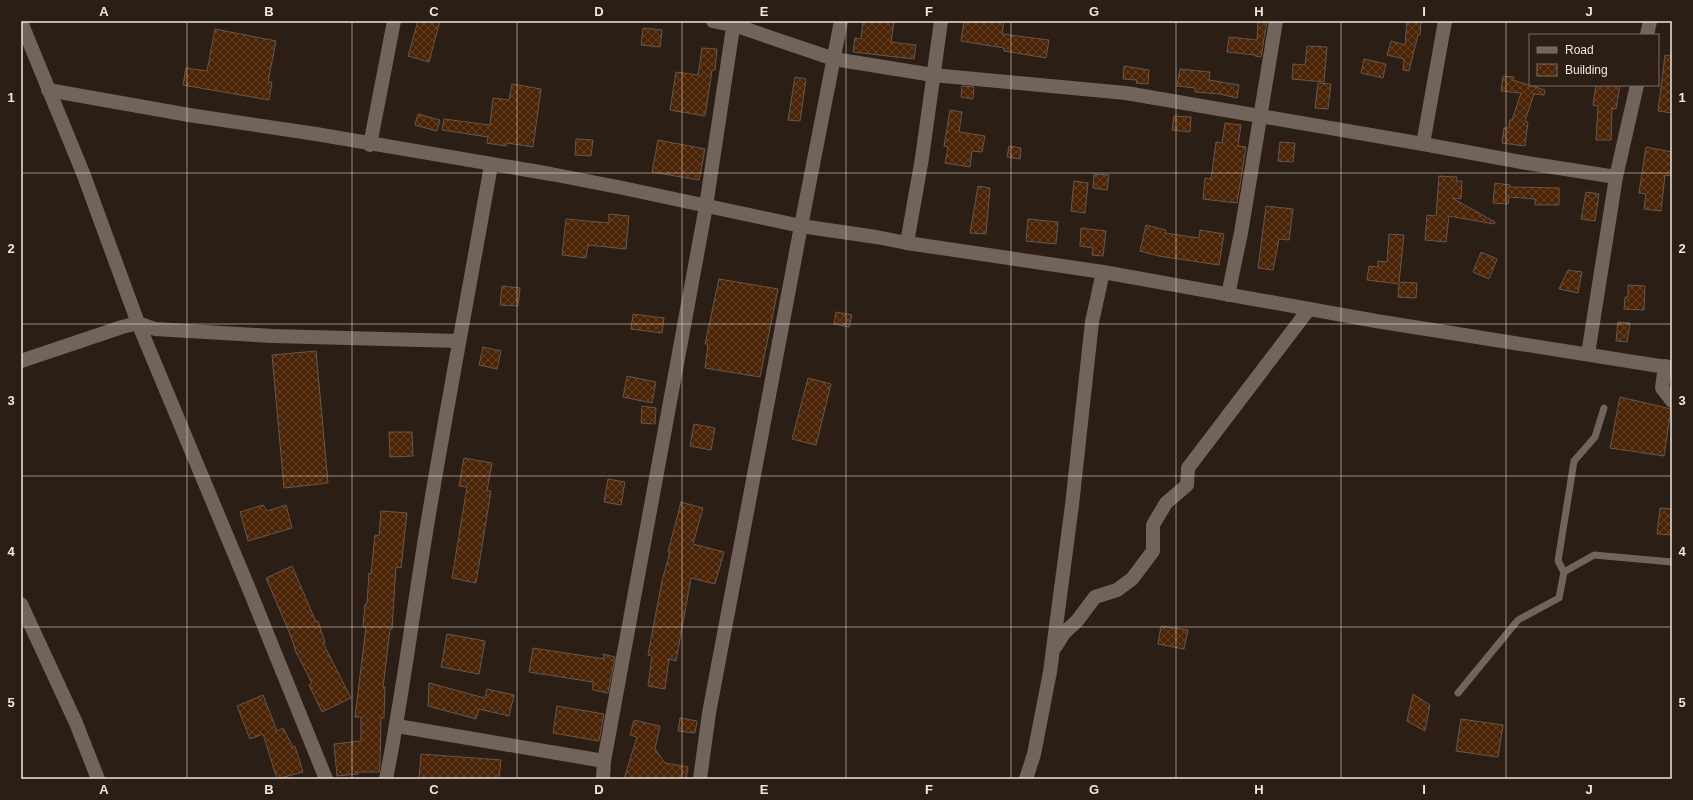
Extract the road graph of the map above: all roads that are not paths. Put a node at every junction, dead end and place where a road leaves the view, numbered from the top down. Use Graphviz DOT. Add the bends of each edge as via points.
graph roads {
  1 [pos="394,21"];
  2 [pos="713,21"];
  3 [pos="841,21"];
  4 [pos="941,21"];
  5 [pos="1276,21"];
  6 [pos="1445,21"];
  7 [pos="1650,21"];
  8 [pos="21,22"];
  9 [pos="734,23"];
  10 [pos="1647,34"];
  11 [pos="834,59"];
  12 [pos="933,75"];
  13 [pos="1636,86"];
  14 [pos="48,90"];
  15 [pos="1260,117"];
  16 [pos="1423,144"];
  17 [pos="370,145"];
  18 [pos="491,165"];
  19 [pos="1616,177"];
  20 [pos="706,206"];
  21 [pos="801,226"];
  22 [pos="907,243"];
  23 [pos="1103,272"];
  24 [pos="1228,295"];
  25 [pos="1309,309"];
  26 [pos="138,323"];
  27 [pos="459,342"];
  28 [pos="1588,354"];
  29 [pos="21,361"];
  30 [pos="1668,367"];
  31 [pos="1672,401"];
  32 [pos="1604,408"];
  33 [pos="1672,562"];
  34 [pos="1564,572"];
  35 [pos="21,604"];
  36 [pos="1053,651"];
  37 [pos="1458,693"];
  38 [pos="397,726"];
  39 [pos="604,761"];
  40 [pos="98,779"];
  41 [pos="326,779"];
  42 [pos="386,779"];
  43 [pos="603,779"];
  44 [pos="700,779"];
  45 [pos="1026,779"];
  1 -- 17 [label="street"];
  2 -- 9 [label="street"];
  3 -- 11 [label="street"];
  4 -- 12 [label="street"];
  5 -- 15 [label="street"];
  6 -- 16 [label="street"];
  7 -- 10 [label="street"];
  8 -- 14 [label="street"];
  9 -- 11 [label="street"];
  9 -- 20 [label="street"];
  11 -- 12 [label="street"];
  11 -- 21 [label="street"];
  12 -- 15 [label="street" via="1126,93"];
  12 -- 22 [label="street"];
  13 -- 19 [label="street"];
  14 -- 17 [label="street"];
  14 -- 26 [label="street" via="83,173"];
  15 -- 16 [label="street"];
  15 -- 24 [label="street"];
  16 -- 19 [label="street"];
  17 -- 18 [label="street"];
  18 -- 20 [label="street" via="609,185"];
  18 -- 27 [label="street"];
  19 -- 28 [label="street"];
  20 -- 21 [label="street"];
  20 -- 39 [label="street"];
  21 -- 22 [label="street" via="876,236"];
  21 -- 44 [label="street" via="709,713"];
  22 -- 23 [label="street"];
  23 -- 24 [label="street"];
  23 -- 36 [label="street" via="1092,322"];
  24 -- 25 [label="street"];
  25 -- 28 [label="street"];
  25 -- 36 [label="street" via="1188,468 1187,485 1166,503 1153,525 1153,551 1132,579 1117,590 1095,597 1077,621 1064,633"];
  26 -- 27 [label="street" via="155,329"];
  26 -- 29 [label="street"];
  26 -- 41 [label="street"];
  27 -- 38 [label="street" via="427,526"];
  28 -- 30 [label="street"];
  30 -- 31 [label="street" via="1662,388"];
  32 -- 34 [label="lane" via="1595,436 1574,461 1558,561"];
  33 -- 34 [label="lane" via="1594,555"];
  34 -- 37 [label="lane" via="1559,598 1518,620"];
  35 -- 40 [label="street" via="76,723"];
  36 -- 45 [label="street" via="1044,711"];
  38 -- 39 [label="street"];
  38 -- 42 [label="street"];
  39 -- 43 [label="street"];
}
